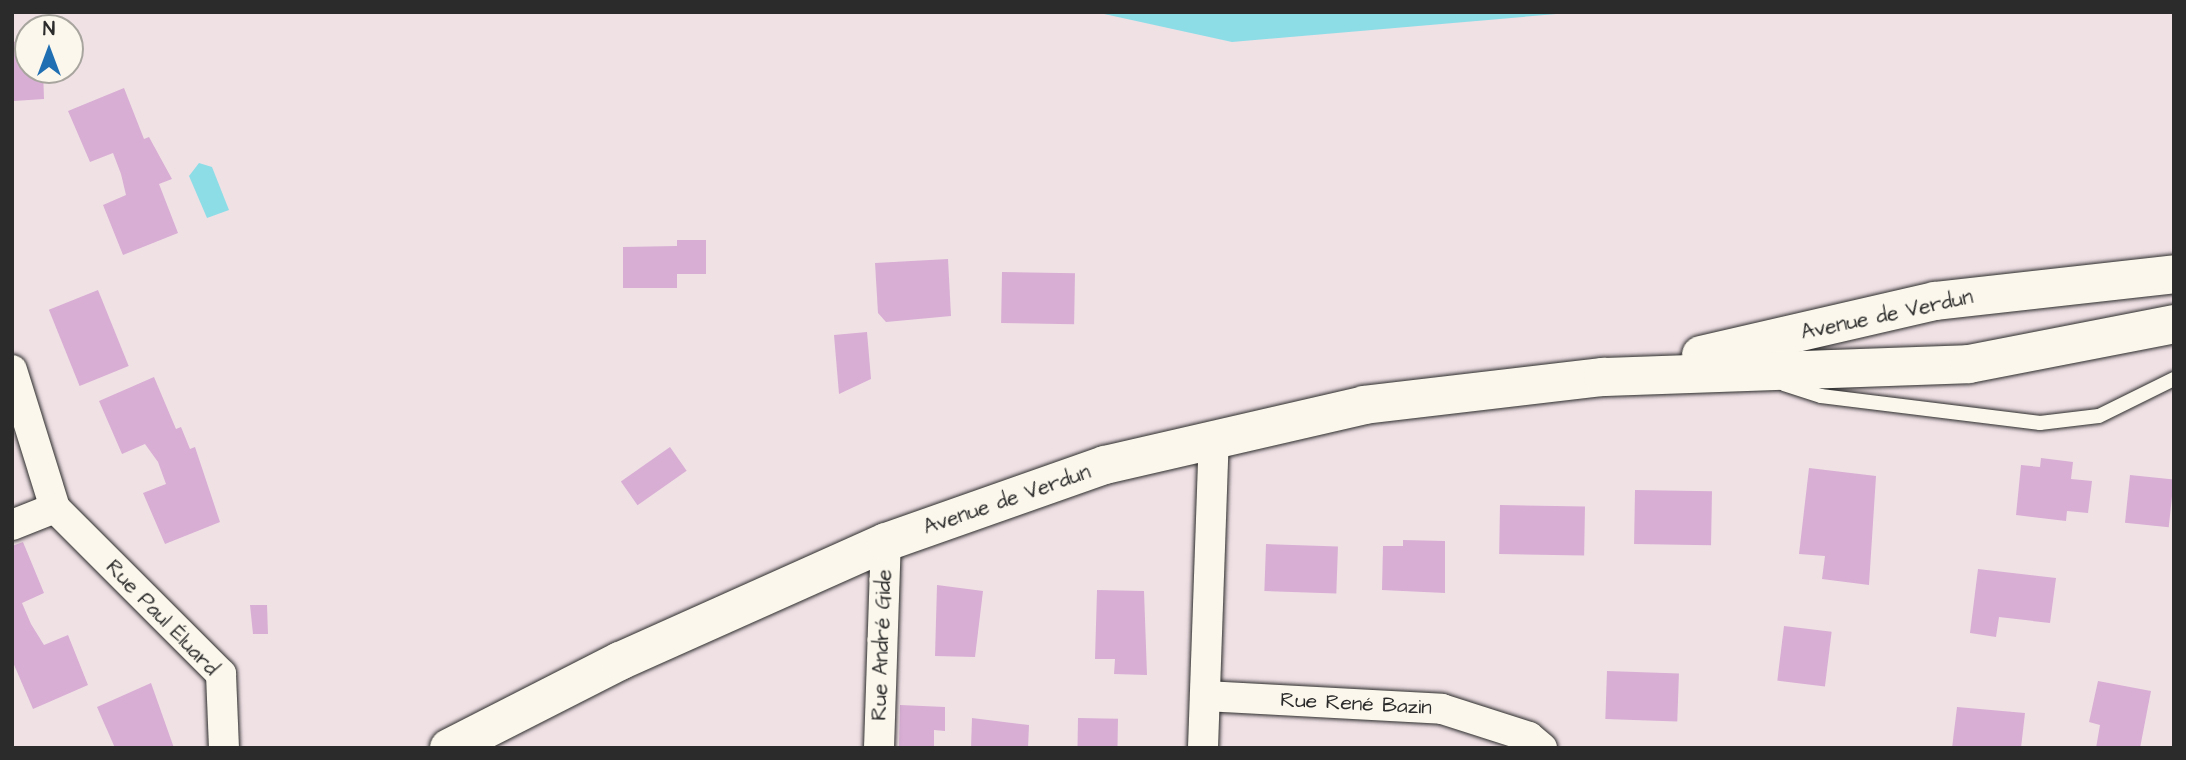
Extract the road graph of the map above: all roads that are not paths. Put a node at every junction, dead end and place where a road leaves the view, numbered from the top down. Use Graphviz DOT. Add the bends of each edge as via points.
graph roads {
  1 [pos="2174,274"];
  2 [pos="2174,324"];
  3 [pos="12,370"];
  4 [pos="1746,371"];
  5 [pos="1603,377"];
  6 [pos="2174,379"];
  7 [pos="1214,439"];
  8 [pos="55,508"];
  9 [pos="12,525"];
  10 [pos="886,542"];
  11 [pos="1205,696"];
  12 [pos="224,748"];
  13 [pos="449,748"];
  14 [pos="879,748"];
  15 [pos="1203,748"];
  16 [pos="1542,748"];
  1 -- 5 [label="main road, Avenue de Verdun" via="1935,301"];
  2 -- 4 [label="main road, Avenue de Verdun" via="1969,364"];
  3 -- 8 [label="street, Rue Paul Éluard"];
  4 -- 5 [label="main road, Avenue de Verdun"];
  4 -- 6 [label="lane" via="1821,396 2040,424 2099,416"];
  5 -- 7 [label="main road, Avenue de Verdun" via="1364,405"];
  7 -- 10 [label="main road, Avenue de Verdun" via="1105,465"];
  7 -- 11 [label="street"];
  8 -- 9 [label="street"];
  8 -- 12 [label="street, Rue Paul Éluard" via="221,674"];
  10 -- 13 [label="main road, Avenue de Verdun" via="620,661"];
  10 -- 14 [label="street, Rue André Gide"];
  11 -- 15 [label="street"];
  11 -- 16 [label="street, Rue René Bazin" via="1442,709"];
}
